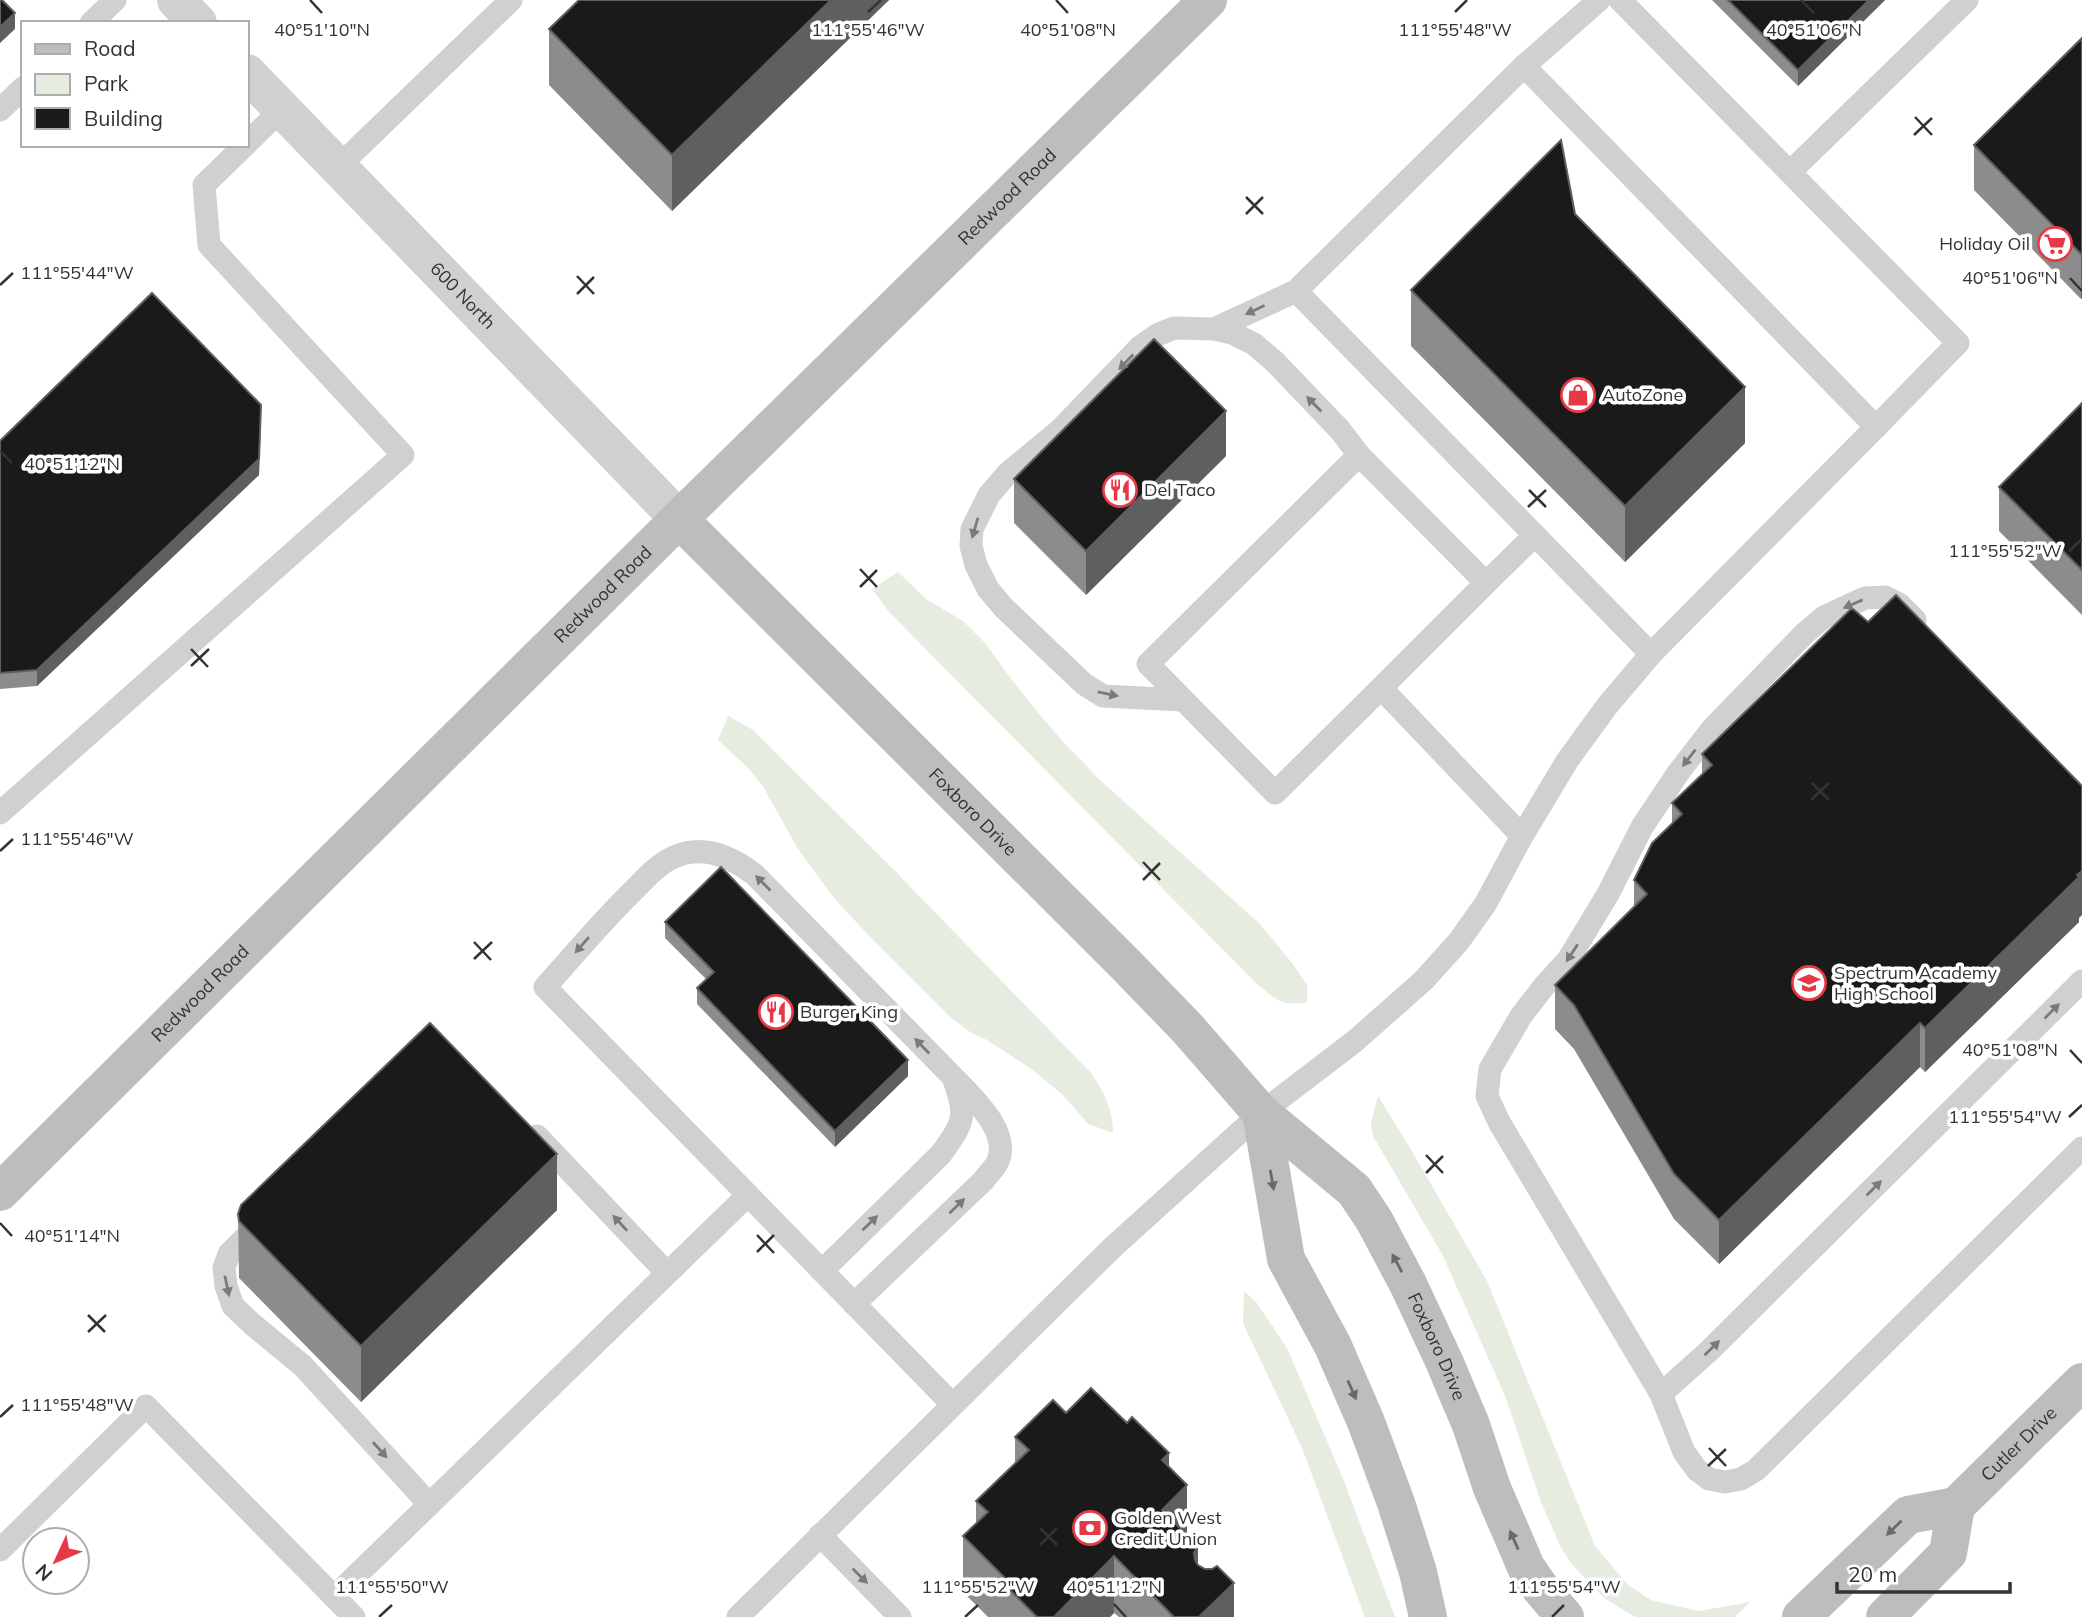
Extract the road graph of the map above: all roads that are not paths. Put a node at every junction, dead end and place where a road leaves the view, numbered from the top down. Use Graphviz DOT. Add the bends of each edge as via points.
graph roads {
  1 [pos="115,0"];
  2 [pos="176,0"];
  3 [pos="511,0"];
  4 [pos="1208,0"];
  5 [pos="1599,0"];
  6 [pos="1620,0"];
  7 [pos="1967,0"];
  8 [pos="93,21"];
  9 [pos="196,21"];
  10 [pos="1524,66"];
  11 [pos="248,74"];
  12 [pos="21,90"];
  13 [pos="282,109"];
  14 [pos="0,110"];
  15 [pos="248,142"];
  16 [pos="243,147"];
  17 [pos="338,167"];
  18 [pos="1790,172"];
  19 [pos="1296,291"];
  20 [pos="1214,328"];
  21 [pos="1876,427"];
  22 [pos="1359,455"];
  23 [pos="679,519"];
  24 [pos="1535,535"];
  25 [pos="1486,583"];
  26 [pos="1931,637"];
  27 [pos="1651,654"];
  28 [pos="1381,688"];
  29 [pos="1182,700"];
  30 [pos="0,812"];
  31 [pos="1522,836"];
  32 [pos="2082,981"];
  33 [pos="953,1077"];
  34 [pos="1261,1112"];
  35 [pos="527,1125"];
  36 [pos="2082,1149"];
  37 [pos="0,1192"];
  38 [pos="748,1195"];
  39 [pos="277,1206"];
  40 [pos="822,1271"];
  41 [pos="667,1273"];
  42 [pos="854,1304"];
  43 [pos="2082,1382"];
  44 [pos="1661,1394"];
  45 [pos="952,1404"];
  46 [pos="429,1504"];
  47 [pos="1956,1506"];
  48 [pos="820,1535"];
  49 [pos="0,1550"];
  50 [pos="334,1597"];
  51 [pos="354,1617"];
  52 [pos="738,1617"];
  53 [pos="900,1617"];
  54 [pos="1427,1617"];
  55 [pos="1565,1617"];
  56 [pos="1801,1617"];
  57 [pos="1885,1617"];
  1 -- 8 [label="lane"];
  2 -- 9 [label="street"];
  3 -- 17 [label="lane"];
  4 -- 23 [label="street, Redwood Road"];
  5 -- 10 [label="lane"];
  6 -- 18 [label="lane"];
  7 -- 18 [label="lane"];
  10 -- 19 [label="lane"];
  10 -- 21 [label="lane"];
  11 -- 13 [label="street, 600 North"];
  12 -- 14 [label="lane"];
  13 -- 15 [label="lane"];
  13 -- 17 [label="street, 600 North"];
  16 -- 30 [label="lane" via="204,185 209,245 403,455"];
  17 -- 23 [label="street, 600 North"];
  18 -- 21 [label="lane" via="1958,343"];
  19 -- 20 [label="lane, one-way"];
  19 -- 24 [label="lane"];
  22 -- 20 [label="lane, one-way" via="1254,344"];
  20 -- 29 [label="lane, one-way" via="1174,328 1140,347 1060,430 1008,473 989,495 972,529 976,565 989,589 1084,684 1102,696"];
  21 -- 27 [label="lane"];
  22 -- 25 [label="lane"];
  22 -- 29 [label="lane" via="1147,664"];
  23 -- 34 [label="street, Foxboro Drive" via="1137,975"];
  23 -- 37 [label="street, Redwood Road"];
  24 -- 25 [label="lane"];
  24 -- 27 [label="lane"];
  25 -- 28 [label="lane"];
  26 -- 44 [label="lane, one-way" via="1899,604 1885,597 1865,598 1824,617 1805,633 1712,729 1678,773 1642,827 1568,960 1521,1016 1490,1069 1487,1096 1499,1122"];
  27 -- 31 [label="lane" via="1567,761"];
  28 -- 29 [label="lane" via="1275,793"];
  28 -- 31 [label="lane"];
  31 -- 34 [label="lane" via="1486,904 1424,980 1355,1041"];
  44 -- 32 [label="lane, one-way"];
  33 -- 38 [label="lane, one-way" via="755,875 718,854 676,856 656,868 608,915 545,987"];
  40 -- 33 [label="lane, one-way" via="941,1154 956,1133 962,1102"];
  42 -- 33 [label="lane, one-way" via="983,1181 998,1161 1000,1145 994,1125"];
  34 -- 45 [label="lane"];
  34 -- 54 [label="street, one-way" via="1286,1259 1333,1346 1366,1422 1400,1514"];
  55 -- 34 [label="street, Foxboro Drive, one-way" via="1526,1567 1444,1361 1374,1220 1354,1190"];
  41 -- 35 [label="lane, one-way"];
  36 -- 44 [label="lane" via="1756,1470 1741,1479 1709,1479 1697,1470 1684,1452"];
  38 -- 40 [label="lane"];
  38 -- 41 [label="lane"];
  39 -- 46 [label="lane, one-way" via="229,1254 224,1268 233,1306 303,1366"];
  40 -- 42 [label="lane"];
  41 -- 46 [label="lane"];
  42 -- 45 [label="lane"];
  43 -- 47 [label="street, Cutler Drive"];
  45 -- 48 [label="lane"];
  46 -- 50 [label="lane"];
  47 -- 56 [label="street, one-way" via="1908,1515"];
  47 -- 57 [label="street" via="1948,1553"];
  48 -- 52 [label="lane"];
  48 -- 53 [label="lane, one-way"];
  49 -- 50 [label="lane" via="146,1406"];
  50 -- 51 [label="lane"];
}
